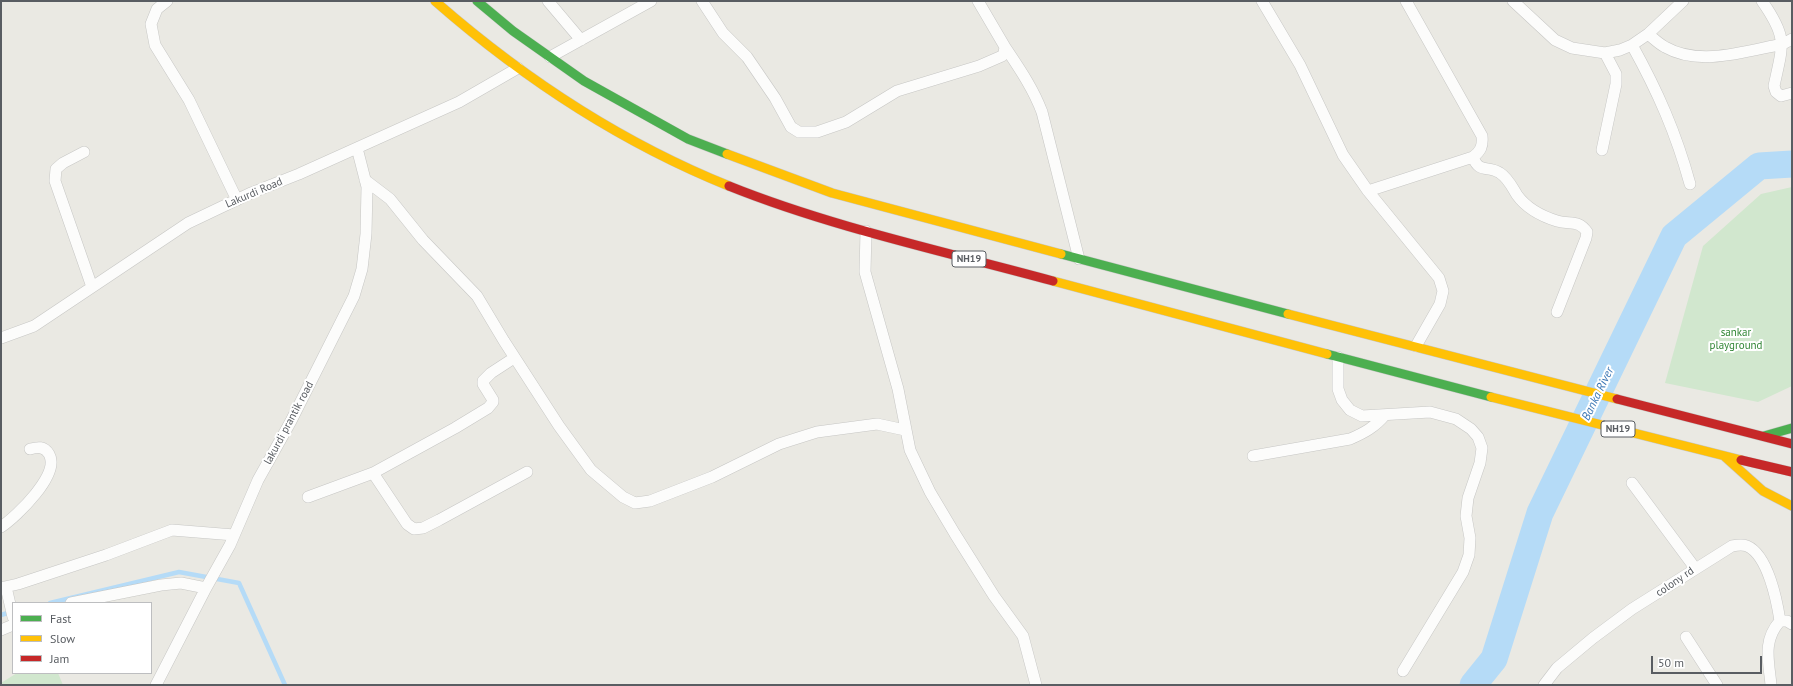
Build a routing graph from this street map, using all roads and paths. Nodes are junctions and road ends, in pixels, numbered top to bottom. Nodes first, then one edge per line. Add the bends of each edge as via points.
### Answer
1 (167, 1) edge
2 (435, 1) edge
3 (477, 1) edge
4 (548, 1) edge
5 (702, 1) edge
6 (978, 1) edge
7 (1262, 1) edge
8 (1406, 1) edge
9 (1513, 1) edge
10 (1683, 1) edge
11 (1762, 1) edge
12 (645, 3) edge
13 (1648, 34) junction
14 (581, 40) junction
15 (1787, 42) edge
16 (1632, 45) junction
17 (1004, 47) junction
18 (1604, 53) junction
19 (550, 57) junction
20 (518, 68) junction
21 (1792, 93) edge
22 (357, 148) junction
23 (1602, 150) dead end
24 (84, 152) dead end
25 (1473, 157) junction
26 (365, 180) junction
27 (1690, 184) dead end
28 (1368, 191) junction
29 (237, 200) junction
30 (866, 231) junction
31 (1080, 259) junction
32 (92, 287) junction
33 (1557, 312) dead end
34 (1, 338) edge
35 (1416, 346) junction
36 (1338, 357) junction
37 (514, 358) junction
38 (1385, 415) junction
39 (1792, 428) edge
40 (905, 430) junction
41 (1764, 436) junction
42 (1792, 444) edge
43 (30, 449) dead end
44 (1253, 456) dead end
45 (1724, 456) junction
46 (527, 472) dead end
47 (1792, 472) edge
48 (372, 473) junction
49 (1632, 483) dead end
50 (308, 497) dead end
51 (1792, 506) edge
52 (1, 527) edge
53 (234, 535) junction
54 (1695, 568) junction
55 (207, 585) junction
56 (3, 587) edge
57 (76, 602) edge
58 (12, 614) edge
59 (12, 620) edge
60 (1780, 621) junction
61 (1792, 624) edge
62 (1, 630) edge
63 (1686, 637) dead end
64 (1403, 671) dead end
65 (156, 685) edge
66 (1036, 685) edge
67 (1544, 685) edge
68 (1717, 685) edge
69 (1771, 685) edge

1 - 29 street via 153,14 151,24 155,45 189,100
2 - 20 main road, NH19
3 - 19 main road, NH19
4 - 14 street
5 - 17 street via 723,33 747,57 791,126 799,132 817,132 846,122 897,91 979,66 1002,56
6 - 17 street
7 - 28 street via 1300,65 1343,155
8 - 25 street via 1482,136 1483,143
9 - 18 street via 1555,40 1572,48
10 - 13 street
11 - 15 street
12 - 14 street
13 - 15 street via 1664,47 1683,55 1702,57
13 - 16 street
14 - 19 street
15 - 21 street via 1774,86 1781,96
16 - 18 street
16 - 27 street via 1668,116
17 - 31 street via 1037,97
18 - 23 street via 1616,74 1616,84
19 - 31 main road, NH19 via 584,81 688,139 832,193
20 - 22 street, Lakurdi Road via 459,102
20 - 30 main road, NH19 via 569,103 682,166 749,193
22 - 26 street, lakurdi prantik road
22 - 29 street, Lakurdi Road
24 - 32 street via 56,169 55,182
25 - 28 street
25 - 33 street via 1480,168 1500,173 1527,207 1542,216 1582,226 1587,232
26 - 37 street via 390,198 423,240 477,296
26 - 53 street, lakurdi prantik road via 366,234 362,269 354,296 258,480
28 - 35 street via 1438,278 1443,290 1440,304
29 - 32 street, Lakurdi Road via 188,223
30 - 36 main road, NH19
30 - 40 street via 864,272 898,389
31 - 35 main road, NH19
32 - 34 street, Lakurdi Road via 34,326
35 - 41 main road, NH19
36 - 38 street via 1338,389 1350,410 1362,416
36 - 45 main road, NH19
37 - 40 street via 592,470 623,497 635,503 657,499 712,477 779,444 817,432 877,424
37 - 48 street via 483,381 493,400 488,408
38 - 44 street via 1376,425 1350,439
38 - 64 street via 1430,412 1456,419 1471,429 1478,437 1482,448 1480,463 1468,498 1466,516 1470,538 1469,555 1463,572
39 - 41 main road
40 - 66 street via 910,450 930,492 994,596 1023,636
41 - 42 main road, NH19
43 - 52 street via 40,447 45,450 52,462 49,474 31,500 13,519
45 - 47 main road, NH19
45 - 51 main road via 1755,486
46 - 48 street via 439,520 423,528 414,529 407,524
48 - 50 street
49 - 54 street
53 - 55 street, lakurdi prantik road
53 - 56 street via 172,530 106,555
54 - 60 street, colony rd via 1732,546 1748,547 1771,579
54 - 67 street, colony rd via 1593,638 1557,668
55 - 57 street via 162,585
55 - 65 street, lakurdi prantik road
56 - 58 street
59 - 62 street
60 - 61 street
60 - 69 street via 1775,627 1768,647 1767,662
63 - 68 street

